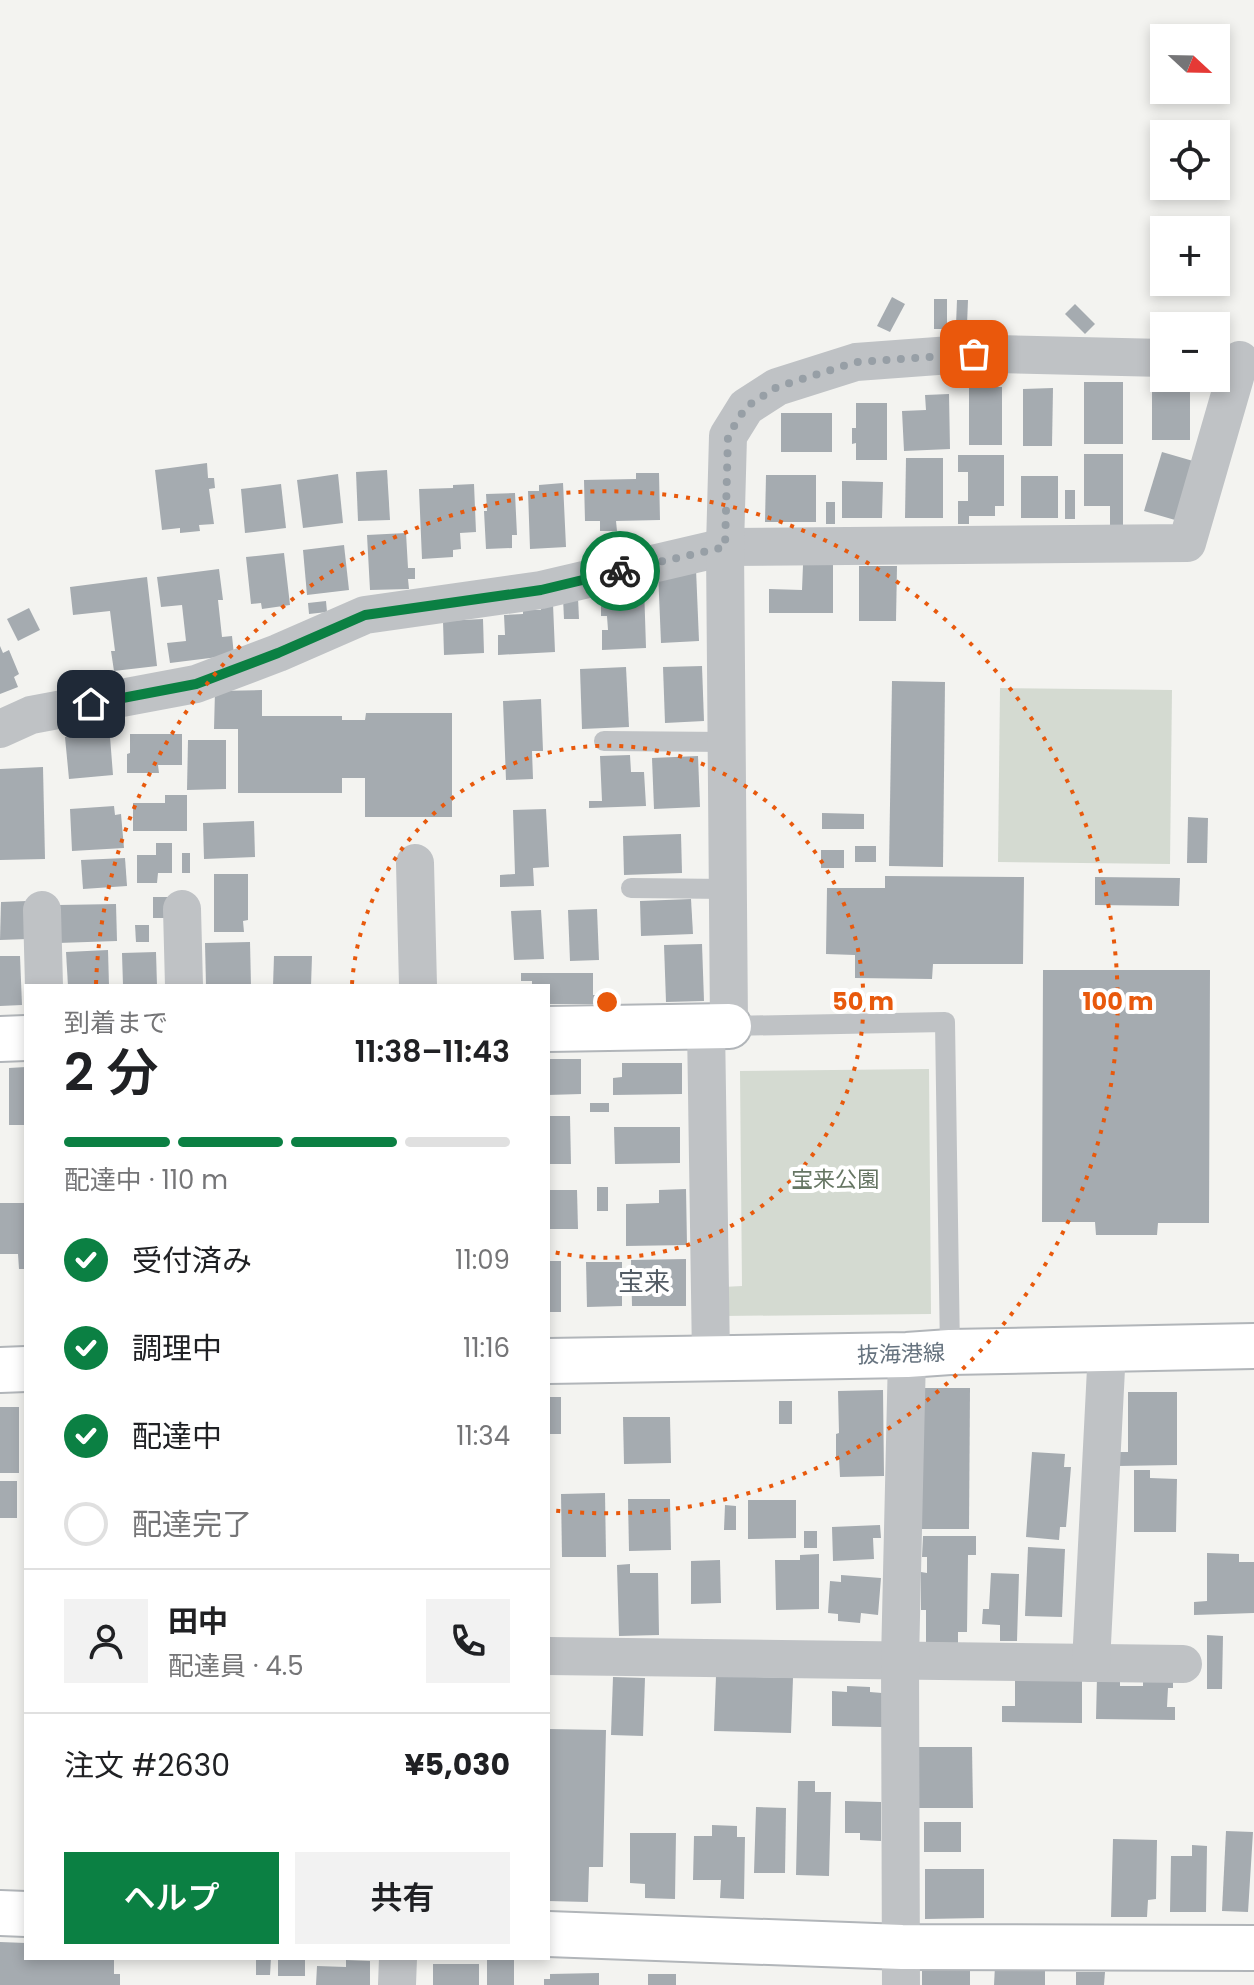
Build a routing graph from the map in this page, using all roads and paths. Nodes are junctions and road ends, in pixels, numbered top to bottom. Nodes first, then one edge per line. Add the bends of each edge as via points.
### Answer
1 (1150, 358) edge
2 (1237, 360) edge
3 (725, 547) junction
4 (0, 729) edge
5 (604, 741) dead end
6 (727, 742) junction
7 (415, 863) dead end
8 (631, 888) dead end
9 (728, 889) junction
10 (182, 909) dead end
11 (42, 910) dead end
12 (44, 984) edge
13 (184, 984) edge
14 (418, 984) edge
15 (718, 1026) junction
16 (550, 1029) edge
17 (24, 1038) edge
18 (0, 1039) edge
19 (1254, 1346) edge
20 (1107, 1349) junction
21 (950, 1352) junction
22 (907, 1355) junction
23 (711, 1358) junction
24 (550, 1361) edge
25 (24, 1369) edge
26 (0, 1370) edge
27 (550, 1656) edge
28 (900, 1661) junction
29 (1091, 1663) junction
30 (1183, 1664) dead end
31 (0, 1913) edge
32 (24, 1914) edge
33 (550, 1934) edge
34 (1254, 1948) edge
35 (398, 1960) edge
36 (902, 1966) edge
37 (397, 1985) edge

1 - 3 street via 902,358 856,362 777,387 746,407 728,436
2 - 3 street via 1187,543
3 - 4 street via 541,590 365,615 196,684 31,715
3 - 6 street
5 - 6 lane
6 - 9 street
7 - 14 street
8 - 9 lane
9 - 15 street
10 - 13 street
11 - 12 street
15 - 16 street
15 - 21 lane via 945,1022
15 - 23 street
17 - 18 street
19 - 20 street, 抜海港線
20 - 21 street, 抜海港線
20 - 29 street
21 - 22 street, 抜海港線
22 - 23 street, 抜海港線
22 - 28 street
23 - 24 street, 抜海港線
25 - 26 street
27 - 28 street
28 - 29 street
28 - 36 street
29 - 30 street
31 - 32 street
33 - 36 street
34 - 36 street
35 - 37 street

